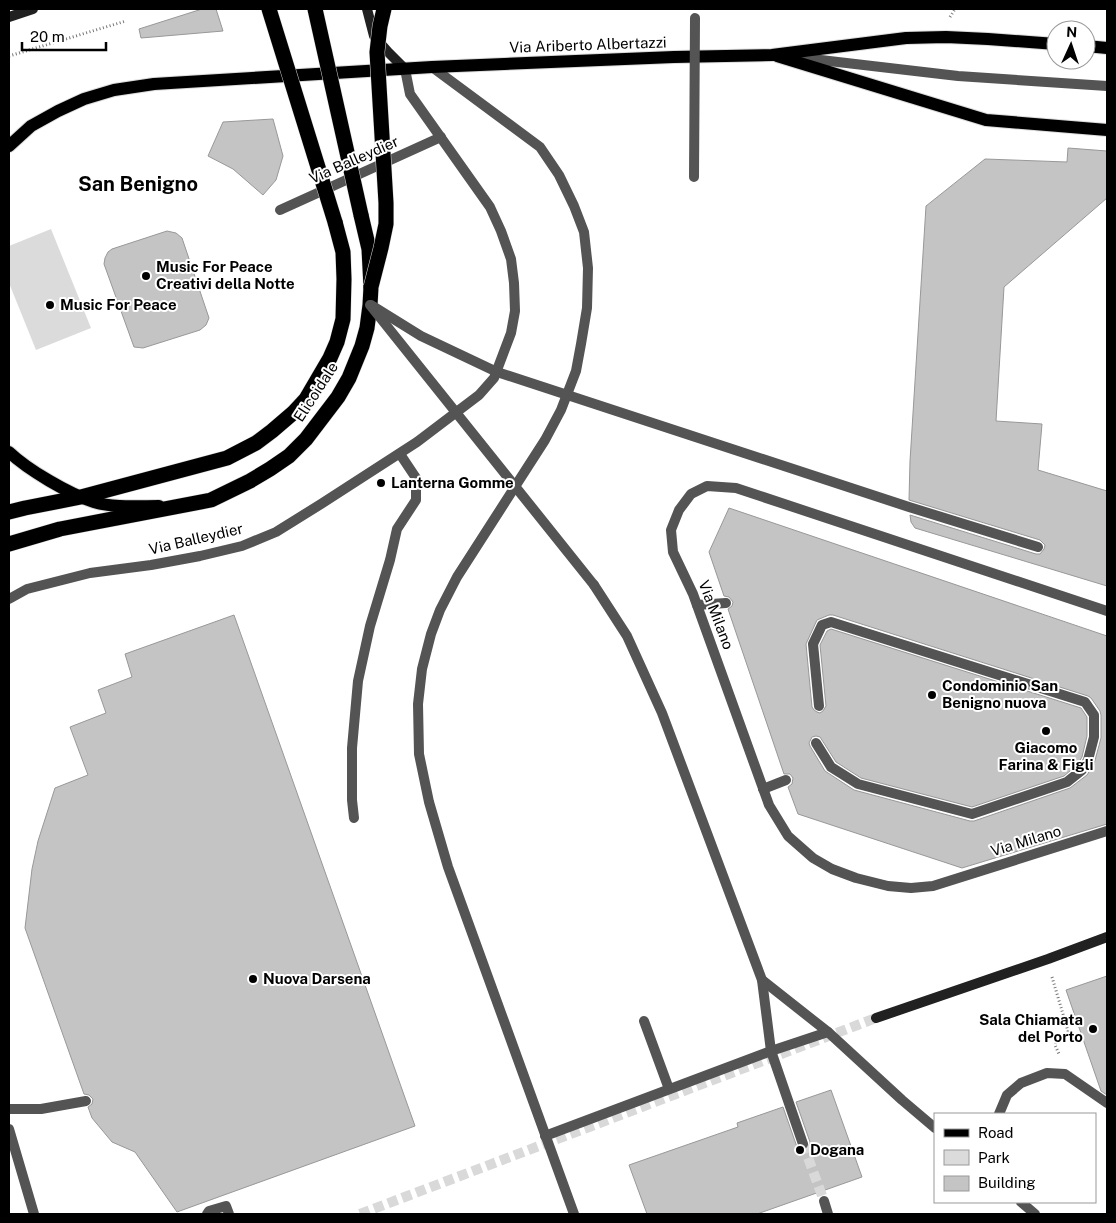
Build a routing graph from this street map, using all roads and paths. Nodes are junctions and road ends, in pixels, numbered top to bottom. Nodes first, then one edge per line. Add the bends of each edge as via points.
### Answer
1 (33, 9) edge
2 (269, 9) edge
3 (315, 9) edge
4 (367, 9) edge
5 (384, 9) edge
6 (9, 17) edge
7 (695, 18) dead end
8 (126, 21) dead end
9 (1046, 43) edge
10 (772, 55) junction
11 (9, 56) edge
12 (432, 67) junction
13 (405, 68) junction
14 (1107, 86) edge
15 (1107, 130) edge
16 (441, 137) junction
17 (9, 146) edge
18 (694, 177) dead end
19 (280, 210) dead end
20 (371, 287) junction
21 (370, 305) junction
22 (9, 452) edge
23 (400, 454) junction
24 (81, 496) junction
25 (178, 506) junction
26 (9, 512) edge
27 (9, 544) edge
28 (1038, 547) dead end
29 (9, 599) edge
30 (726, 603) dead end
31 (697, 605) junction
32 (1107, 611) edge
33 (819, 706) dead end
34 (816, 743) dead end
35 (786, 780) dead end
36 (763, 789) junction
37 (354, 818) dead end
38 (1107, 832) edge
39 (1107, 937) edge
40 (762, 980) junction
41 (1056, 988) dead end
42 (876, 1018) tunnel mouth
43 (644, 1021) dead end
44 (828, 1032) junction
45 (771, 1051) junction
46 (1059, 1055) dead end
47 (669, 1089) junction
48 (86, 1102) dead end
49 (1107, 1103) edge
50 (9, 1109) edge
51 (999, 1113) edge
52 (934, 1127) edge
53 (9, 1129) edge
54 (545, 1136) junction
55 (803, 1144) tunnel mouth
56 (824, 1200) tunnel mouth
57 (1021, 1203) edge
58 (34, 1214) edge
59 (207, 1214) edge
60 (229, 1214) edge
61 (574, 1214) edge
62 (828, 1214) edge
63 (1035, 1214) edge

1 - 6 main road
2 - 24 highway, bridge via 343,252 343,319 337,342 306,399 293,414 256,443 227,458
3 - 20 highway, Elicoidale, bridge via 369,249
4 - 13 main road via 374,36
5 - 20 highway, bridge via 377,52 386,224
7 - 18 street, bridge
8 - 11 path
9 - 10 main road via 906,38
10 - 12 main road, Via Ariberto Albertazzi
10 - 14 street via 958,76
10 - 15 main road via 986,120
12 - 13 main road, Via Ariberto Albertazzi
12 - 54 street via 540,147 559,174 574,206 584,232 588,268 587,308 576,371 561,410 457,577 440,610 422,669 418,704 419,754 448,868
13 - 16 street, Via Balleydier via 410,94
13 - 17 main road via 154,84 114,90 84,98 58,111 31,126
16 - 19 street, Via Balleydier
16 - 23 street, Via Balleydier via 490,207 501,231 511,259 515,311 511,333 494,378 479,395
20 - 21 highway, Elicoidale
21 - 25 highway, Elicoidale via 367,328 349,378 306,440 289,456 250,481 211,500
21 - 28 street, bridge via 421,336 497,372
21 - 40 street, bridge via 594,585 626,636 662,713
22 - 24 main road, Elicoidale via 55,484
23 - 29 street, Via Balleydier via 276,532 242,546 161,564 90,573 27,589
23 - 37 street via 416,478 416,500 397,529 358,681 352,748
24 - 25 main road, Elicoidale via 110,505
24 - 26 highway
25 - 27 highway, Elicoidale via 60,529
30 - 31 street
31 - 32 street, Via Milano via 673,552 671,530 679,510 691,494 707,486 736,488
31 - 36 street, Via Milano
33 - 34 street via 813,644 822,625 831,622 1085,702 1094,715 1094,737 1082,770 1067,782 972,814 858,784 831,767
35 - 36 street
36 - 38 street, Via Milano via 788,836 813,858 856,878 888,886 933,886
39 - 42 main road
40 - 44 street
40 - 45 street
41 - 46 path via 1068,1031 1056,1040
43 - 47 street
44 - 45 street
44 - 52 street
45 - 47 street
45 - 55 street
47 - 54 street
48 - 50 street via 41,1109
49 - 51 street via 1065,1074 1047,1073 1021,1082 1007,1095
53 - 58 street
54 - 61 street
56 - 62 street
57 - 63 street
59 - 60 street via 226,1206

